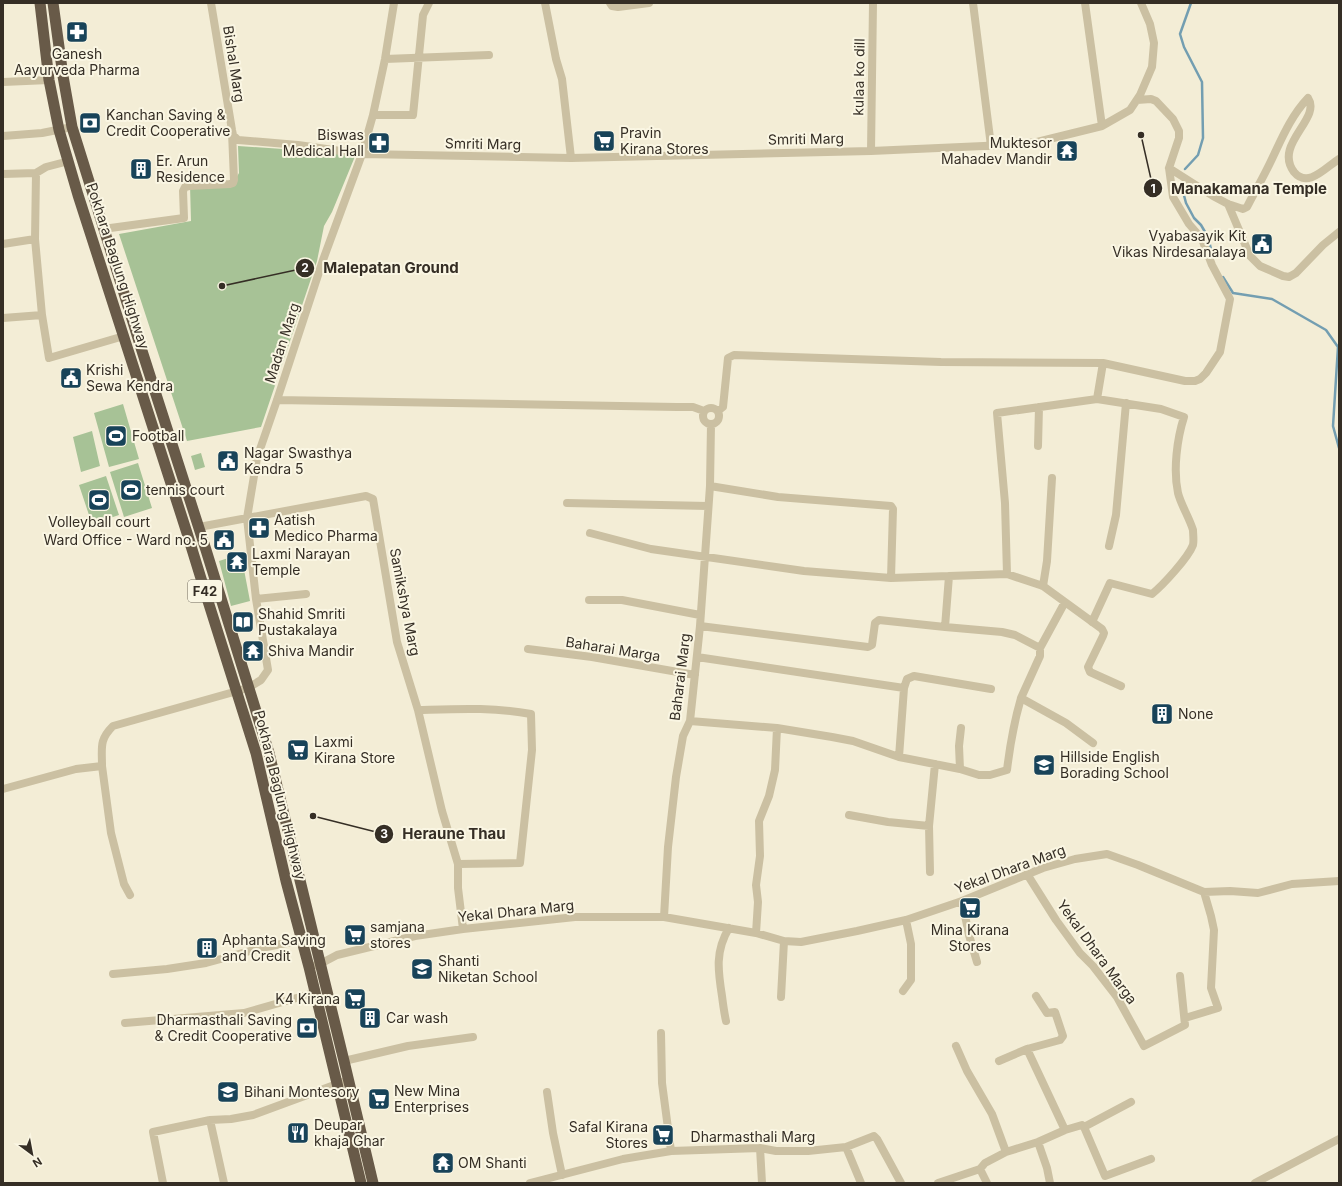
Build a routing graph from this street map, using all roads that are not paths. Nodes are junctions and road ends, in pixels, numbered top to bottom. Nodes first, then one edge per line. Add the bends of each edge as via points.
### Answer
1 (40, 3) edge
2 (53, 3) edge
3 (211, 3) edge
4 (394, 3) edge
5 (429, 3) edge
6 (545, 3) edge
7 (610, 3) edge
8 (649, 3) edge
9 (873, 3) edge
10 (973, 3) edge
11 (1085, 3) edge
12 (1141, 3) edge
13 (489, 54) dead end
14 (420, 57) junction
15 (385, 59) junction
16 (49, 80) junction
17 (3, 82) edge
18 (1137, 100) junction
19 (373, 115) junction
20 (1102, 126) junction
21 (72, 127) junction
22 (59, 130) junction
23 (232, 130) junction
24 (3, 136) edge
25 (991, 146) junction
26 (871, 151) junction
27 (362, 154) junction
28 (571, 158) junction
29 (1339, 159) edge
30 (68, 161) junction
31 (1169, 168) junction
32 (36, 173) junction
33 (3, 174) edge
34 (1228, 204) junction
35 (103, 229) junction
36 (1339, 232) edge
37 (35, 239) junction
38 (3, 244) edge
39 (42, 315) junction
40 (3, 318) edge
41 (124, 336) junction
42 (1103, 363) junction
43 (1097, 399) junction
44 (277, 400) junction
45 (1126, 403) junction
46 (1039, 406) junction
47 (704, 411) junction
48 (718, 411) junction
49 (711, 424) junction
50 (1038, 446) dead end
51 (1052, 478) dead end
52 (710, 486) junction
53 (567, 503) dead end
54 (708, 506) junction
55 (247, 518) junction
56 (199, 527) junction
57 (590, 533) dead end
58 (1109, 546) dead end
59 (704, 556) junction
60 (1007, 574) junction
61 (949, 576) junction
62 (891, 578) junction
63 (1043, 586) junction
64 (306, 594) dead end
65 (256, 599) junction
66 (589, 600) dead end
67 (1065, 602) junction
68 (700, 615) junction
69 (1092, 622) junction
70 (700, 626) junction
71 (945, 628) junction
72 (1040, 648) junction
73 (528, 649) dead end
74 (697, 657) junction
75 (695, 675) junction
76 (1121, 686) dead end
77 (248, 688) junction
78 (904, 688) junction
79 (991, 689) dead end
80 (236, 692) junction
81 (1021, 698) junction
82 (418, 710) junction
83 (690, 721) junction
84 (777, 728) junction
85 (961, 728) dead end
86 (1093, 743) dead end
87 (899, 757) junction
88 (935, 764) junction
89 (102, 766) junction
90 (960, 769) junction
91 (3, 789) edge
92 (849, 815) dead end
93 (929, 826) junction
94 (458, 864) junction
95 (930, 872) dead end
96 (1027, 874) junction
97 (1339, 881) edge
98 (1204, 892) junction
99 (130, 895) dead end
100 (962, 901) junction
101 (664, 917) junction
102 (906, 920) junction
103 (729, 928) junction
104 (463, 929) junction
105 (756, 933) junction
106 (302, 940) junction
107 (784, 941) junction
108 (977, 962) dead end
109 (320, 964) junction
110 (309, 967) junction
111 (113, 974) dead end
112 (1180, 976) dead end
113 (903, 991) dead end
114 (314, 993) junction
115 (1036, 996) dead end
116 (781, 997) dead end
117 (1185, 1018) junction
118 (726, 1020) dead end
119 (125, 1023) dead end
120 (661, 1033) dead end
121 (473, 1037) dead end
122 (956, 1046) dead end
123 (1027, 1049) junction
124 (344, 1061) junction
125 (998, 1061) dead end
126 (348, 1080) junction
127 (336, 1083) junction
128 (547, 1092) dead end
129 (1131, 1102) dead end
130 (210, 1120) junction
131 (1084, 1127) junction
132 (1065, 1130) junction
133 (1339, 1138) edge
134 (1038, 1142) junction
135 (846, 1147) junction
136 (760, 1148) junction
137 (671, 1151) junction
138 (1006, 1152) junction
139 (1151, 1159) dead end
140 (980, 1169) junction
141 (562, 1175) junction
142 (163, 1183) edge
143 (224, 1183) edge
144 (361, 1183) edge
145 (373, 1183) edge
146 (530, 1183) edge
147 (762, 1183) edge
148 (861, 1183) edge
149 (901, 1183) edge
150 (938, 1183) edge
151 (987, 1183) edge
152 (1050, 1183) edge
153 (1255, 1183) edge

1 - 16 highway, Pokhara Baglung Highway / F42
2 - 21 highway, Pokhara Baglung Highway / F42
3 - 23 street, Bishal Marg
4 - 15 street, Madan Marg
5 - 14 street via 423,16
6 - 28 street via 562,78
7 - 8 street via 618,7
9 - 26 street, kulaa ko dill
10 - 25 street
11 - 20 street
12 - 18 street, Smriti Marg via 1150,24 1154,43 1152,67
13 - 14 street
14 - 15 street
14 - 19 street via 413,115
15 - 19 street, Madan Marg
16 - 17 street
16 - 22 highway, Pokhara Baglung Highway / F42
18 - 20 street, Smriti Marg via 1130,110
18 - 31 street via 1156,100 1173,119 1179,138
19 - 27 street, Madan Marg
20 - 25 street, Smriti Marg via 1038,142
21 - 22 street
21 - 35 highway, Pokhara Baglung Highway / F42
22 - 24 street
22 - 30 highway, Pokhara Baglung Highway / F42
23 - 27 street, Smriti Marg via 238,140
23 - 35 street, Bishal Marg via 233,183 185,187 184,218
25 - 26 street, Smriti Marg
26 - 28 street, Smriti Marg
27 - 28 street, Smriti Marg
27 - 44 street, Madan Marg via 323,260
29 - 34 street via 1308,179 1296,174 1290,164 1289,155 1294,138 1311,108 1308,98 1289,124 1247,207 1243,209
30 - 32 street via 46,167
30 - 41 highway, Pokhara Baglung Highway / F42
31 - 34 street via 1194,186
31 - 42 street via 1174,197 1189,224 1202,239 1230,299 1220,352 1206,373 1200,379 1190,382
32 - 33 street
32 - 37 street
34 - 36 street via 1250,256 1260,266 1283,276 1289,277 1296,273
35 - 56 highway, Pokhara Baglung Highway / F42
37 - 38 street
37 - 39 street
39 - 40 street
39 - 41 street via 49,358
41 - 80 highway, Pokhara Baglung Highway / F42
42 - 43 street
42 - 48 street via 941,362 734,355 728,358 723,407
43 - 45 street
43 - 46 street
44 - 47 street via 677,407
44 - 55 street, Madan Marg via 257,458
45 - 58 street via 1116,515
45 - 69 street via 1161,409 1184,417 1176,474 1178,494 1193,530 1193,544 1161,587 1152,594 1110,583
46 - 50 street
46 - 60 street via 997,413 1005,503
47 - 48 street via 711,407
47 - 49 street via 704,421
48 - 49 street via 719,418
49 - 52 street, Baharai Marg
51 - 63 street
52 - 54 street, Baharai Marg
52 - 62 street via 778,497 891,506
53 - 54 street
54 - 59 street, Baharai Marg
55 - 56 street, Samikshya Marg
55 - 65 street, Madan Marg
55 - 82 street, Samikshya Marg via 366,496 373,499 397,642
56 - 77 highway, Pokhara Baglung Highway / F42
57 - 59 street via 651,549
59 - 62 street via 804,571
59 - 68 street, Baharai Marg
60 - 61 street
60 - 63 street
61 - 62 street
61 - 71 street
63 - 67 street
64 - 65 street
65 - 77 street, Madan Marg via 268,670 261,680
66 - 68 street via 622,600
67 - 69 street
67 - 72 street
68 - 70 street, Baharai Marg
69 - 76 street via 1104,633 1088,667 1090,672
70 - 71 street via 868,647 872,645 875,623 879,620
70 - 74 street, Baharai Marg
71 - 72 street via 1002,632 1015,635
72 - 81 street via 1040,656
73 - 75 street, Baharai Marga
74 - 75 street, Baharai Marg
74 - 78 street
75 - 83 street, Baharai Marg
77 - 80 street
77 - 109 highway, Pokhara Baglung Highway / F42 via 270,760
78 - 79 street via 907,679 914,676
78 - 87 street
80 - 89 street via 113,726 102,741
80 - 106 highway, Pokhara Baglung Highway / F42 via 256,753
81 - 86 street via 1066,723
81 - 90 street via 1009,749 1007,770 979,775
82 - 94 street, Samikshya Marg via 442,811
82 - 94 street via 489,709 531,714 532,750 520,863
83 - 84 street
83 - 101 street, Baharai Marg via 683,736 676,776
84 - 87 street via 853,741
84 - 105 street via 774,774 759,821
85 - 90 street
87 - 88 street
88 - 90 street
88 - 93 street
89 - 91 street via 76,769
89 - 99 street via 111,834 124,884
92 - 93 street
93 - 95 street
94 - 104 street, Samikshya Marg
96 - 98 street, Yekal Dhara Marg via 1074,859 1107,854
96 - 100 street, Yekal Dhara Marg
96 - 117 street, Yekal Dhara Marga via 1056,920 1117,998 1144,1046 1185,1025
97 - 98 street via 1292,884 1258,893
98 - 117 street via 1214,930 1211,988 1218,1008
100 - 102 street, Yekal Dhara Marg
100 - 108 street
101 - 103 street, Yekal Dhara Marg
101 - 104 street, Yekal Dhara Marg via 576,917
102 - 107 street, Yekal Dhara Marg via 801,942
102 - 113 street via 911,944 911,980
103 - 105 street, Yekal Dhara Marg
103 - 118 street via 719,957 719,980
104 - 109 street, Yekal Dhara Marg via 415,936 337,955
105 - 107 street, Yekal Dhara Marg
106 - 110 highway, Pokhara Baglung Highway / F42
106 - 111 street via 206,963
107 - 116 street
109 - 110 street, Yekal Dhara Marg
109 - 124 highway, Pokhara Baglung Highway / F42
110 - 114 highway, Pokhara Baglung Highway / F42
112 - 117 street
114 - 119 street via 244,1013
114 - 127 highway, Pokhara Baglung Highway / F42
115 - 123 street via 1047,1013 1054,1012 1062,1036 1060,1040
120 - 137 street via 662,1083
121 - 124 street via 408,1046
122 - 138 street via 992,1114
123 - 125 street
123 - 132 street
124 - 126 highway, Pokhara Baglung Highway / F42
126 - 127 street
126 - 145 highway, Pokhara Baglung Highway / F42
127 - 130 street via 253,1115
127 - 144 highway, Pokhara Baglung Highway / F42
128 - 141 street
129 - 131 street
130 - 142 street via 153,1132
130 - 143 street
131 - 132 street
131 - 139 street via 1105,1176
132 - 134 street
133 - 153 street
134 - 138 street
134 - 152 street via 1046,1162
135 - 136 street, Dharmasthali Marg via 792,1152
135 - 148 street
135 - 149 street, Dharmasthali Marg via 874,1136
136 - 137 street, Dharmasthali Marg
136 - 147 street
137 - 141 street, Dharmasthali Marg via 623,1159
138 - 140 street via 985,1163
140 - 150 street
140 - 151 street
141 - 146 street, Dharmasthali Marg

